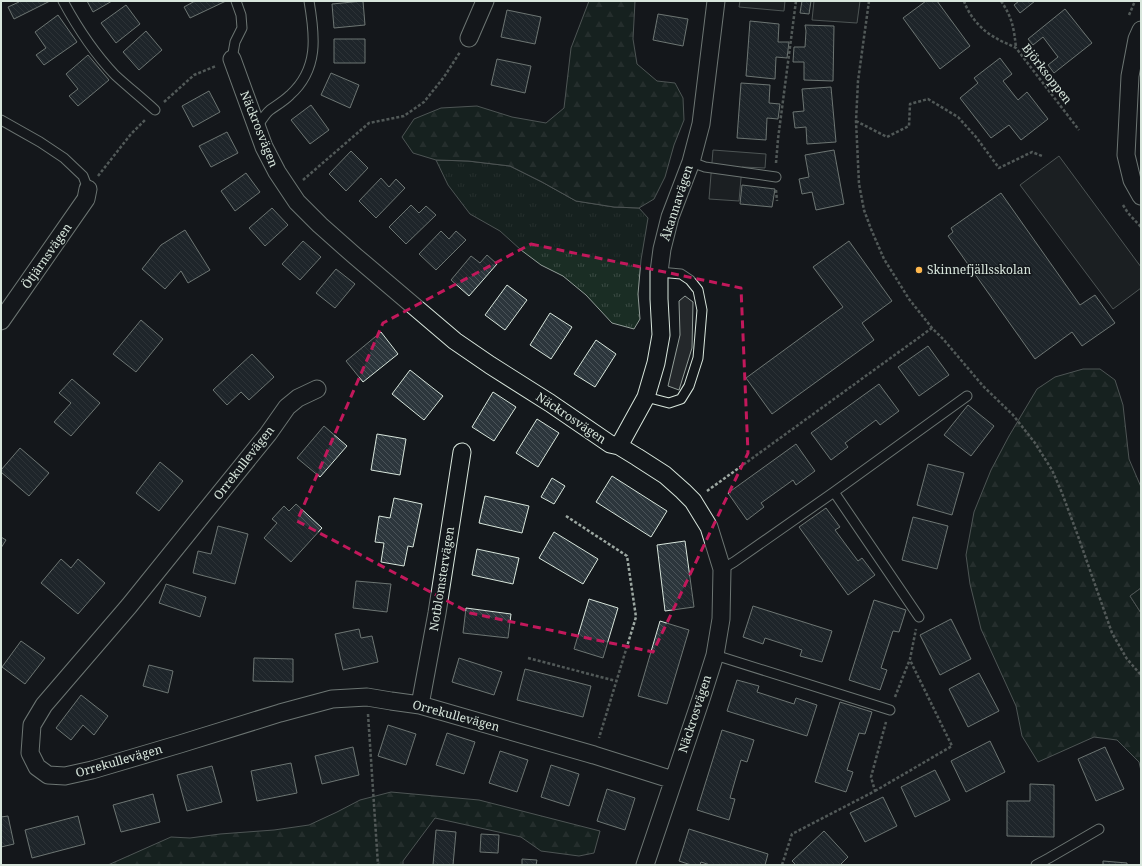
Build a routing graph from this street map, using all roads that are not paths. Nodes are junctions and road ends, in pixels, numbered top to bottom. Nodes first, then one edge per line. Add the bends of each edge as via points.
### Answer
1 (63, 1) edge
2 (236, 1) edge
3 (309, 1) edge
4 (485, 1) edge
5 (716, 1) edge
6 (1141, 30) edge
7 (469, 38) road end
8 (232, 59) joint
9 (155, 110) dead end
10 (1, 120) edge
11 (257, 127) junction
12 (691, 162) junction
13 (776, 176) road end
14 (88, 189) joint
15 (1141, 196) edge
16 (659, 272) junction
17 (1, 321) edge
18 (317, 389) dead end
19 (967, 396) dead end
20 (646, 397) junction
21 (619, 446) junction
22 (462, 452) dead end
23 (834, 492) junction
24 (722, 569) junction
25 (919, 617) road end
26 (714, 655) junction
27 (420, 705) junction
28 (890, 710) road end
29 (673, 780) junction
30 (1099, 829) dead end
31 (645, 865) edge
32 (1036, 865) edge

1 - 9 lane via 95,51 115,74
2 - 8 lane via 242,28 235,42
3 - 11 lane via 314,48 310,66 303,82 290,96 269,111
4 - 7 street
5 - 12 street, Åkannavägen via 701,124
6 - 15 street via 1130,76 1126,155 1132,180
8 - 11 street, Näckrosvägen
10 - 14 lane via 64,158 82,176
11 - 21 street, Näckrosvägen via 277,172 297,202 355,256 455,341 610,444
12 - 13 lane via 705,167
12 - 16 street, Åkannavägen via 670,217
14 - 17 street, Ötjärnsvägen via 86,199
16 - 20 street, Åkannavägen via 661,336
16 - 20 lane via 681,274 698,290 702,310 698,358 689,386 681,399 669,403
18 - 27 street, Orrekullevägen via 298,398 287,407 129,606 44,705 32,725 30,753 37,767 48,775 65,776 332,699 367,696
19 - 23 lane
20 - 21 street, Åkannavägen
21 - 24 street, Näckrosvägen via 665,476 693,501 709,527
22 - 27 street, Notblomstervägen
23 - 24 lane
23 - 25 lane
24 - 26 street, Näckrosvägen via 721,619
26 - 28 lane
26 - 29 street, Näckrosvägen
27 - 29 street, Orrekullevägen
29 - 31 street, Näckrosvägen
30 - 32 lane

